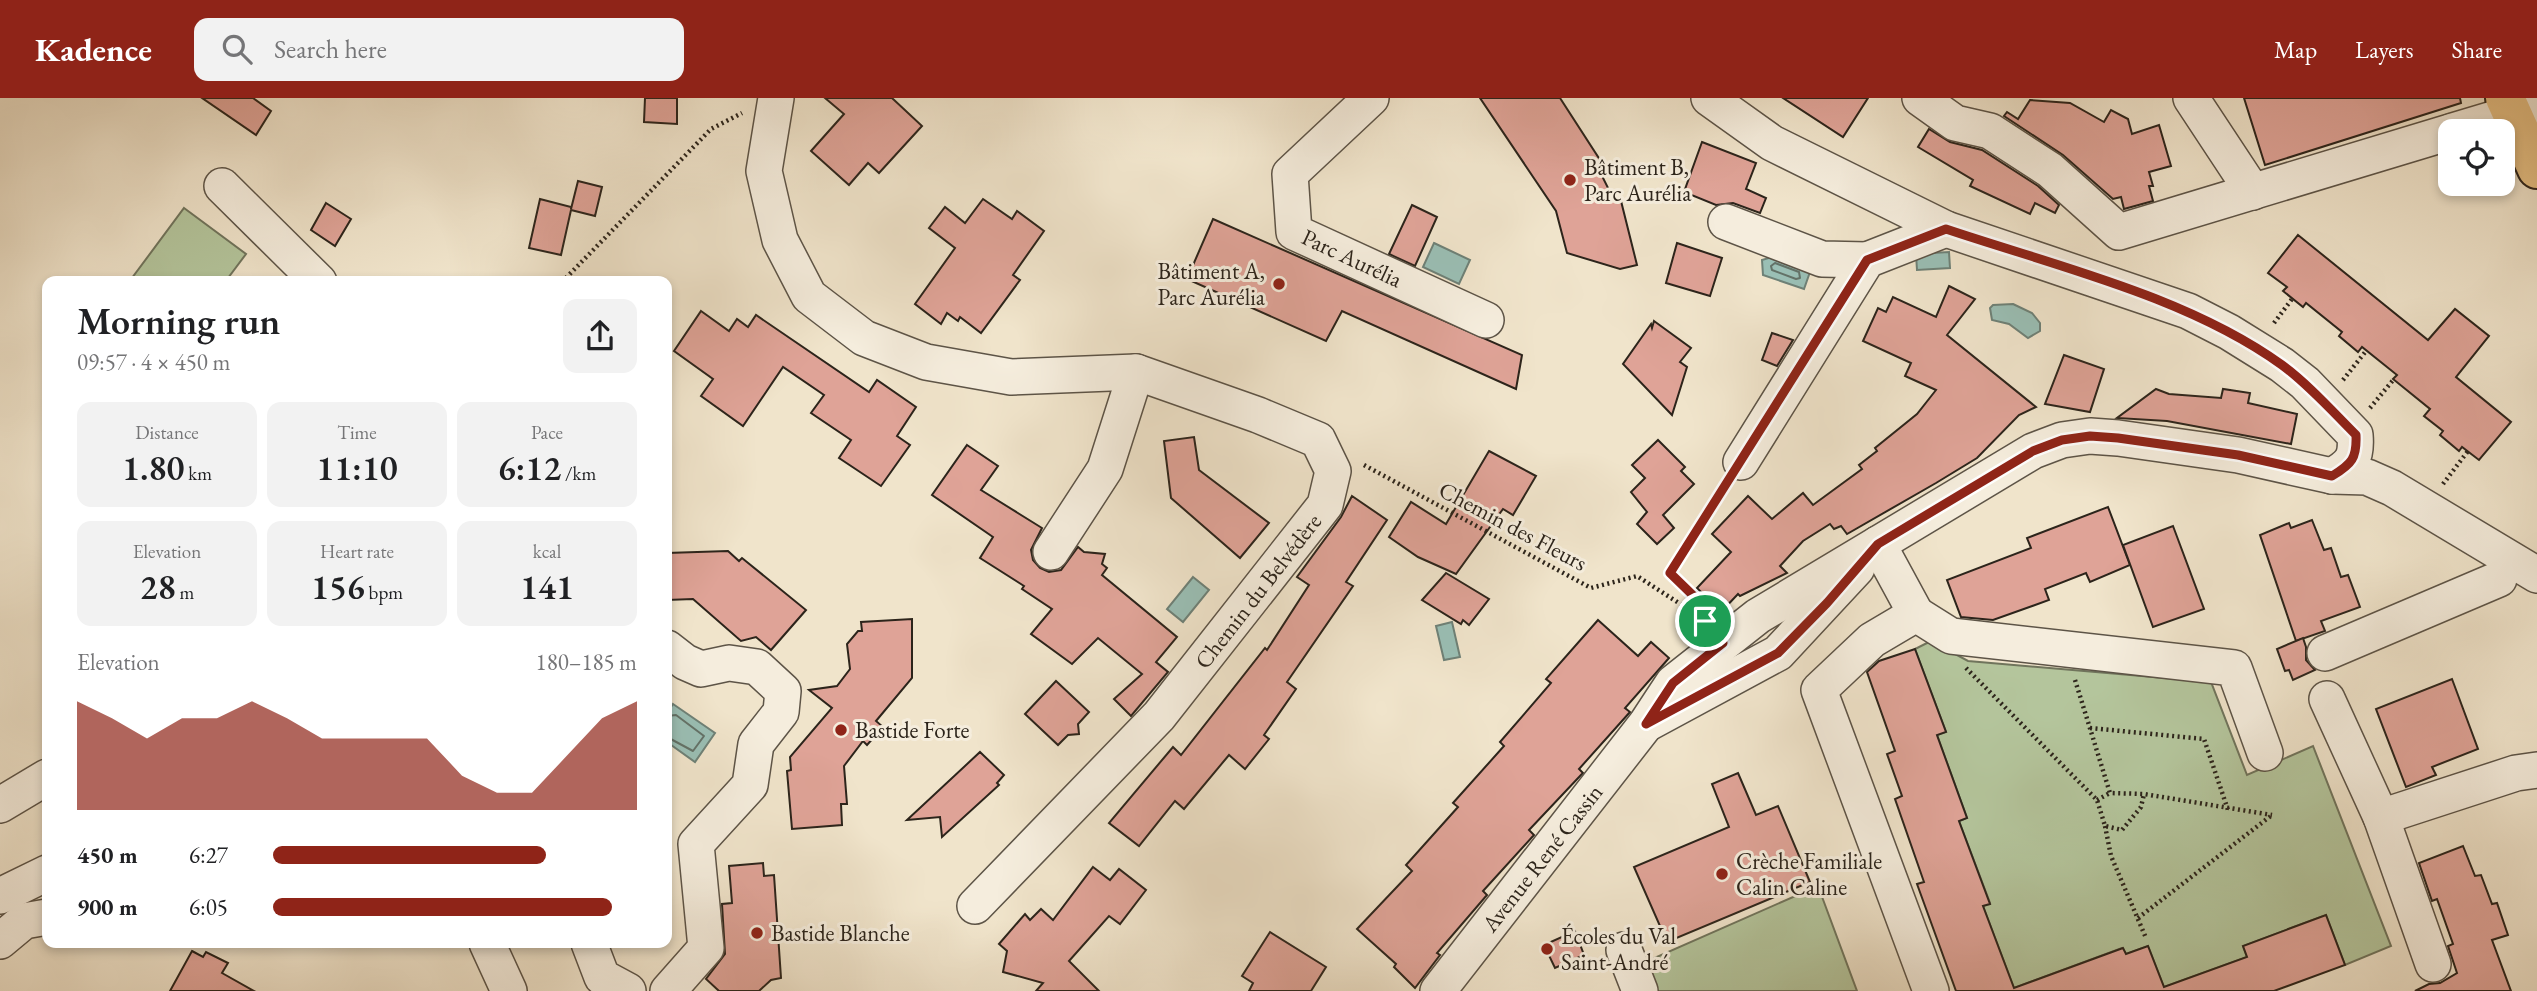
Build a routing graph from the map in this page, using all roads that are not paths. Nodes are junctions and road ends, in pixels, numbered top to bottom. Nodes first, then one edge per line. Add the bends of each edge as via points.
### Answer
1 (1371, 98) edge
2 (1709, 98) edge
3 (1920, 98) edge
4 (2191, 98) edge
5 (761, 104) edge
6 (2523, 107) edge
7 (2488, 119) edge
8 (2438, 136) edge
9 (2537, 169) edge
10 (222, 186) dead end
11 (2253, 192) junction
12 (1726, 222) dead end
13 (1946, 229) junction
14 (1867, 260) junction
15 (313, 276) edge
16 (1486, 320) dead end
17 (1136, 372) junction
18 (2347, 411) junction
19 (1741, 462) road end
20 (2332, 476) junction
21 (2438, 502) junction
22 (1878, 544) junction
23 (1051, 552) dead end
24 (2537, 575) edge
25 (2499, 579) junction
26 (2537, 600) edge
27 (1916, 614) junction
28 (672, 652) edge
29 (2325, 653) dead end
30 (2327, 699) dead end
31 (1646, 724) junction
32 (2265, 753) dead end
33 (2537, 770) edge
34 (42, 780) edge
35 (0, 804) edge
36 (2381, 817) junction
37 (42, 875) edge
38 (0, 896) edge
39 (975, 906) dead end
40 (42, 918) edge
41 (0, 941) edge
42 (489, 948) edge
43 (591, 948) edge
44 (1624, 950) dead end
45 (2433, 964) dead end
46 (509, 991) edge
47 (628, 991) edge
48 (668, 991) edge
49 (1438, 991) edge
50 (1640, 991) edge
51 (1931, 991) edge

1 - 16 street, Parc Aurélia via 1290,174 1293,232
2 - 13 street via 1772,143
3 - 11 street via 1955,123 1990,131 2050,170 2119,232
4 - 11 street
5 - 17 street via 764,171 780,240 809,296 864,338 926,362 1011,377
6 - 7 street
6 - 9 main road
8 - 11 street
10 - 15 street
12 - 14 street via 1822,259
13 - 14 street
13 - 18 street via 2188,312 2282,365
14 - 19 street
17 - 23 street via 1105,469
17 - 39 street, Chemin du Belvédère via 1318,440 1333,471 1325,505 1159,716
18 - 20 street via 2336,427
18 - 21 street
20 - 21 street via 2367,477
20 - 22 street, Avenue René Cassin via 2238,455 2118,438 2062,440 2033,451
20 - 25 street
21 - 24 street
22 - 27 street
22 - 31 street, Avenue René Cassin via 1778,653
22 - 31 street, Avenue René Cassin via 1758,616 1714,632
25 - 26 street
25 - 29 street
27 - 32 street via 1951,636 2234,668
27 - 51 street via 1872,640 1819,690
28 - 48 street via 701,669 729,663 757,667 783,691 781,712 756,744 750,785 696,844 706,948
30 - 36 street
31 - 49 street, Avenue René Cassin
33 - 36 street
34 - 35 street
36 - 45 street
37 - 38 street
40 - 41 street via 24,921
42 - 46 street
43 - 47 street via 602,977
44 - 50 street

